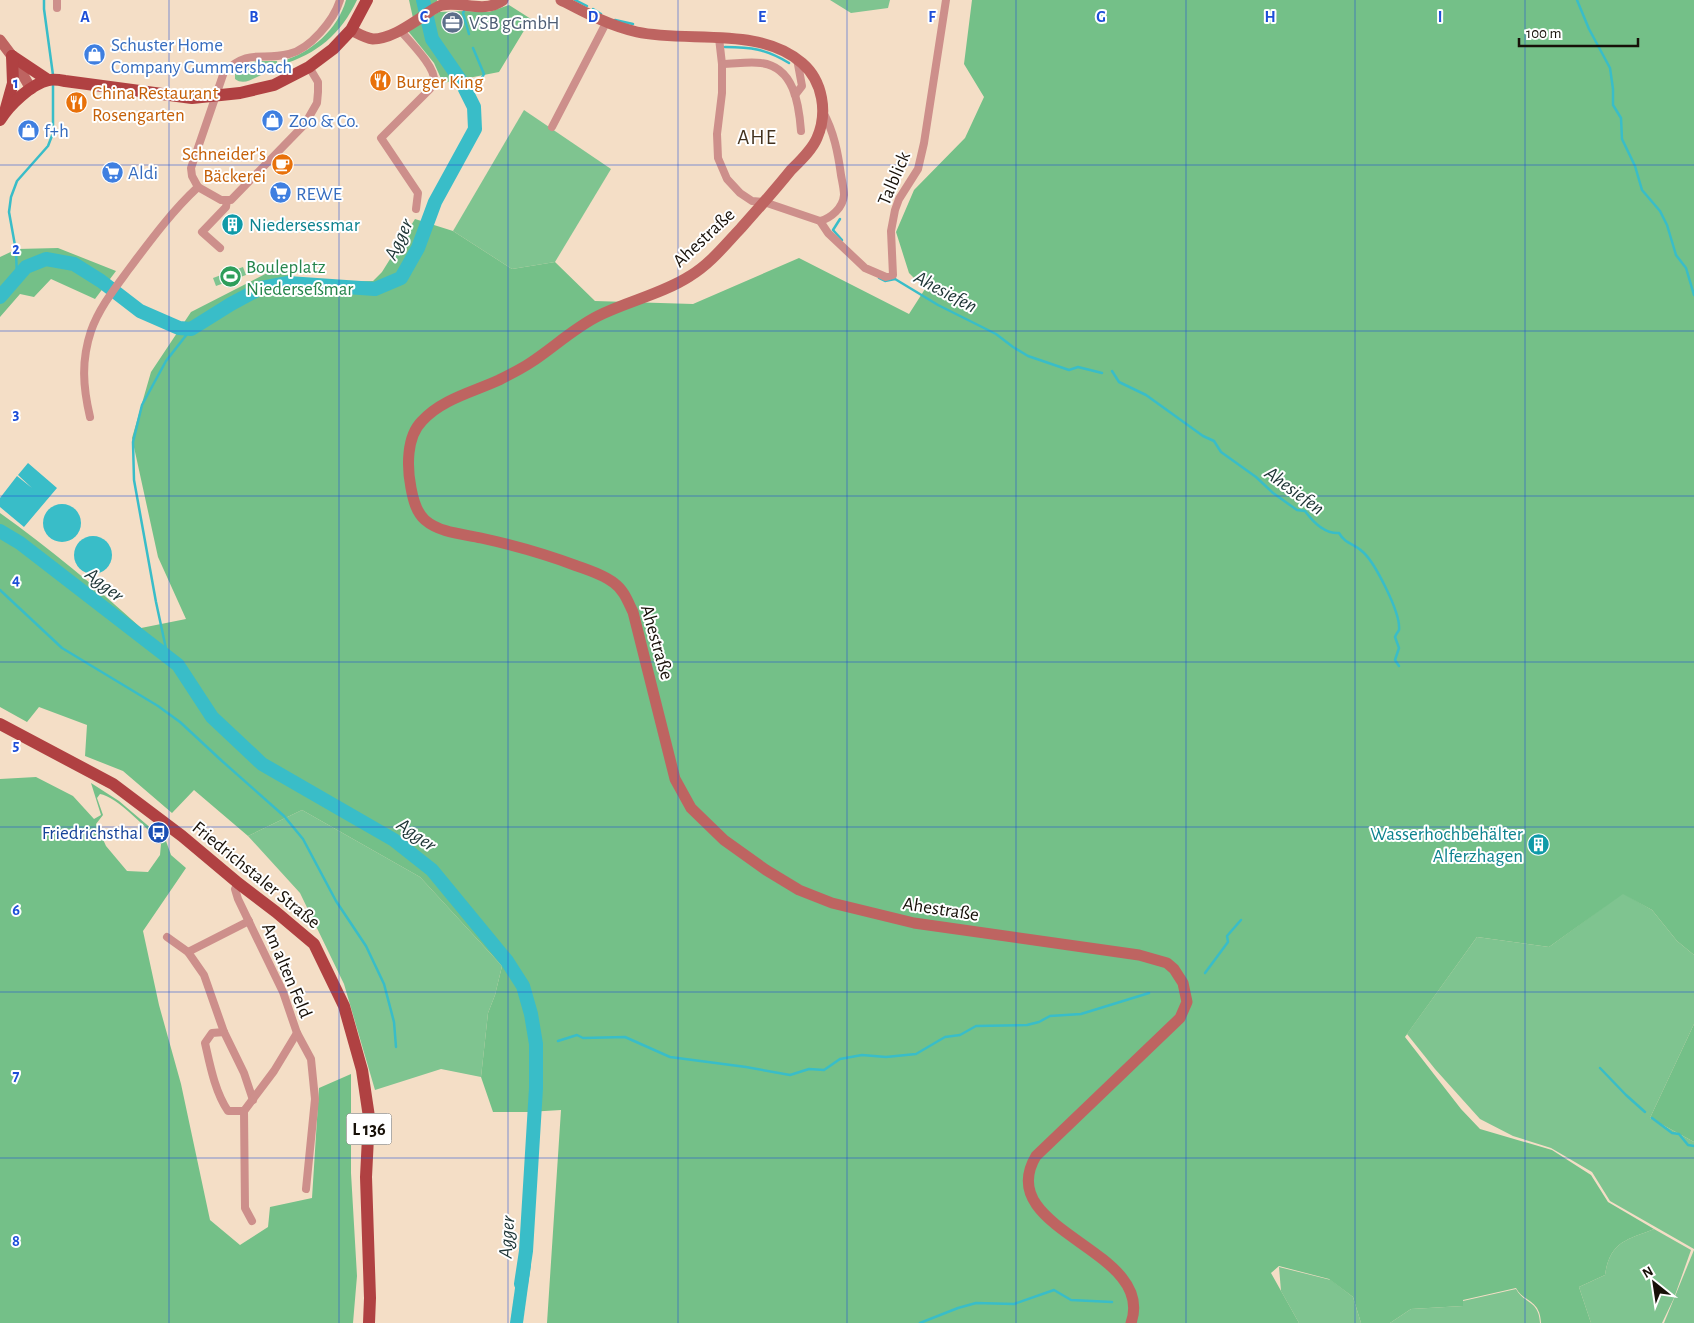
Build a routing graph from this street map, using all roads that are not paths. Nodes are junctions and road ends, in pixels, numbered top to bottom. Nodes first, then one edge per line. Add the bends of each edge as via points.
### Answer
1 (340, 0) edge
2 (367, 0) edge
3 (503, 0) edge
4 (561, 0) edge
5 (946, 0) edge
6 (606, 23) junction
7 (351, 30) junction
8 (400, 30) junction
9 (719, 38) junction
10 (0, 40) edge
11 (12, 56) junction
12 (797, 59) junction
13 (722, 64) junction
14 (309, 68) junction
15 (52, 80) junction
16 (31, 89) junction
17 (795, 95) junction
18 (215, 96) junction
19 (823, 112) junction
20 (2, 116) edge
21 (552, 127) dead end
22 (801, 131) dead end
23 (198, 186) junction
24 (227, 200) junction
25 (764, 202) junction
26 (416, 209) dead end
27 (820, 221) junction
28 (220, 248) dead end
29 (90, 418) dead end
30 (0, 724) edge
31 (238, 883) junction
32 (248, 921) junction
33 (167, 937) dead end
34 (188, 952) junction
35 (224, 1032) junction
36 (297, 1032) junction
37 (252, 1100) junction
38 (244, 1111) junction
39 (306, 1189) dead end
40 (252, 1221) dead end
41 (369, 1323) edge
42 (1131, 1323) edge

1 - 18 street via 324,29 303,47 291,54 235,62 224,72
2 - 7 main road
3 - 8 main road via 486,8 437,7
4 - 6 main road, Ahestraße
5 - 27 street, Talblick via 918,169 900,199 894,217 891,239 893,275 886,277 865,268 828,233
6 - 9 main road, Ahestraße via 670,37
6 - 21 street
7 - 8 main road via 371,39
7 - 14 main road
8 - 26 street via 428,64 434,82 381,138 418,194
9 - 12 main road, Ahestraße via 766,44
9 - 13 street
10 - 11 main road
11 - 15 main road
11 - 16 main road
11 - 20 main road via 13,83
12 - 17 street via 802,86
12 - 19 main road, Ahestraße via 819,85
13 - 17 street via 774,66 789,78
13 - 25 street via 718,158 727,179 740,193 752,201
14 - 18 main road via 274,85
14 - 24 street via 318,82 318,92 317,103 306,124 236,196
15 - 16 main road
15 - 18 main road via 192,98
16 - 20 main road
17 - 22 street
18 - 23 street via 191,168
19 - 25 main road, Ahestraße via 817,140
19 - 27 street, Talblick via 838,150 844,196 830,218
23 - 24 street via 221,200
23 - 29 street via 121,280 90,333 84,370
24 - 28 street via 226,207 202,232
25 - 27 street
25 - 42 main road, Ahestraße via 720,251 680,283 598,316 527,365 429,414 418,424 408,464 415,505 425,520 443,530 517,546 595,573 614,583 625,595 633,612 675,778 691,808 724,840 766,870 799,890 832,903 914,923 1139,955 1167,963 1174,969 1183,983 1187,1002 1180,1018 1036,1156 1028,1180 1038,1208 1099,1255 1130,1290 1134,1305
30 - 31 main road, Friedrichstaler Straße / L 136 via 106,779
31 - 32 street, Am alten Feld via 234,889
31 - 41 main road, Friedrichstaler Straße / L 136 via 314,944 344,1006 362,1070 370,1117 366,1177
32 - 34 street, Am alten Feld
32 - 36 street, Am alten Feld via 283,992
33 - 34 street
34 - 35 street via 204,975
35 - 37 street via 244,1073
35 - 38 street via 212,1033 205,1043 209,1060 222,1103 228,1111
36 - 37 street, Am alten Feld
36 - 39 street, Am alten Feld via 311,1059 315,1099
37 - 38 street, Am alten Feld
38 - 40 street via 244,1208

